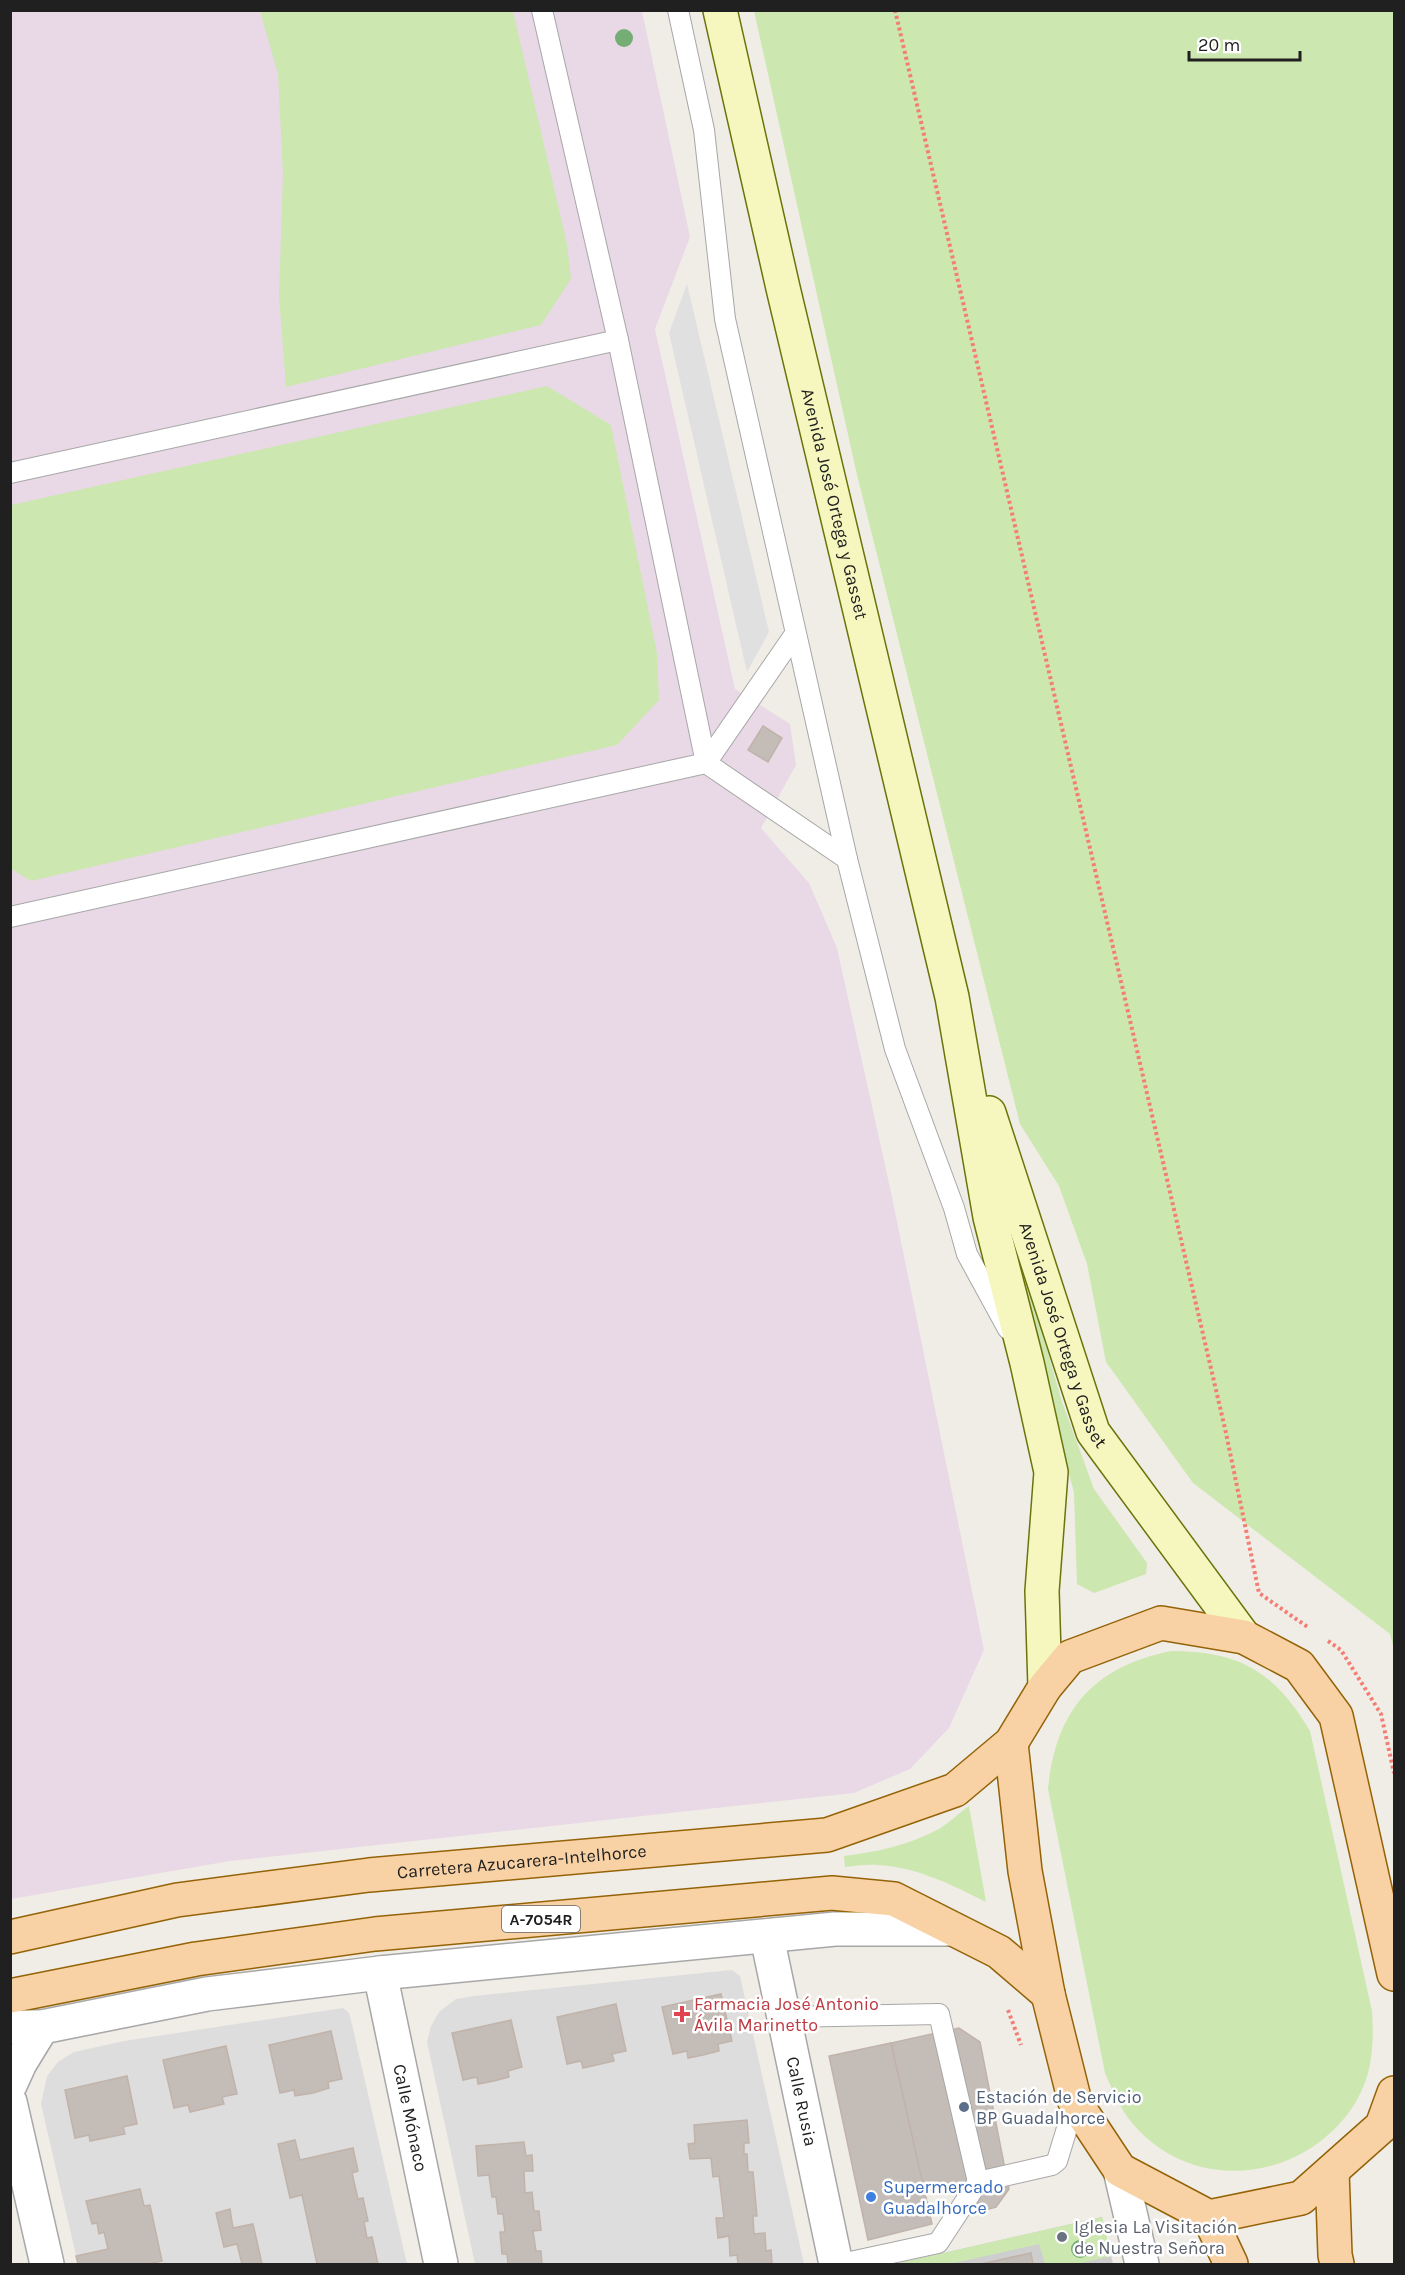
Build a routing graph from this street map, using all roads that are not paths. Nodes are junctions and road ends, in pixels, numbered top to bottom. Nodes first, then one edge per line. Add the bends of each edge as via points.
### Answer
1 (542, 10) edge
2 (678, 10) edge
3 (720, 10) edge
4 (618, 340) junction
5 (10, 473) edge
6 (795, 634) junction
7 (706, 763) junction
8 (847, 860) junction
9 (10, 917) edge
10 (952, 997) junction
11 (1027, 1363) junction
12 (1244, 1637) junction
13 (1045, 1687) junction
14 (1011, 1743) junction
15 (950, 1929) junction
16 (10, 1937) edge
17 (767, 1937) junction
18 (380, 1973) junction
19 (1395, 1974) edge
20 (1048, 1994) junction
21 (10, 1996) edge
22 (784, 2017) junction
23 (26, 2027) edge
24 (10, 2085) edge
25 (1395, 2093) edge
26 (10, 2102) edge
27 (1075, 2103) junction
28 (1120, 2170) junction
29 (1332, 2170) junction
30 (978, 2182) junction
31 (1209, 2217) junction
32 (47, 2265) edge
33 (441, 2265) edge
34 (838, 2265) edge
35 (1142, 2265) edge
36 (1231, 2265) edge
37 (1337, 2265) edge

1 - 4 lane
2 - 6 lane via 704,130 725,319
3 - 10 main road, Avenida José Ortega y Gasset
4 - 5 lane
4 - 7 lane
6 - 7 lane
6 - 8 lane
7 - 8 lane
7 - 9 lane
8 - 11 lane via 896,1049 954,1208 966,1254
10 - 11 main road, Avenida José Ortega y Gasset via 990,1217
10 - 12 main road, Avenida José Ortega y Gasset via 1093,1432
11 - 13 main road, Avenida José Ortega y Gasset via 1051,1472 1042,1591
12 - 13 main road, Carretera Azucarera-Intelhorce via 1161,1623 1070,1657
12 - 19 main road, Carretera Azucarera-Intelhorce via 1299,1666 1336,1716
13 - 14 main road, Carretera Azucarera-Intelhorce
14 - 16 main road, Carretera Azucarera-Intelhorce via 955,1790 827,1834 369,1875 177,1900
14 - 20 main road via 1025,1871
15 - 17 street via 835,1929
15 - 20 main road, A-7054R via 999,1952
15 - 21 main road, A-7054R via 894,1899 832,1893 375,1934 196,1959
17 - 18 street
17 - 22 street, Calle Rusia
18 - 23 street via 207,1994
18 - 33 street, Calle Mónaco
20 - 27 main road
22 - 30 lane via 939,2014
22 - 34 street, Calle Rusia
23 - 24 street via 20,2063
25 - 29 main road via 1382,2127
26 - 32 street
27 - 28 main road
27 - 30 lane via 1057,2161
28 - 31 main road
28 - 35 street
29 - 31 main road via 1301,2198
29 - 37 main road
30 - 34 lane via 938,2243
31 - 36 main road

